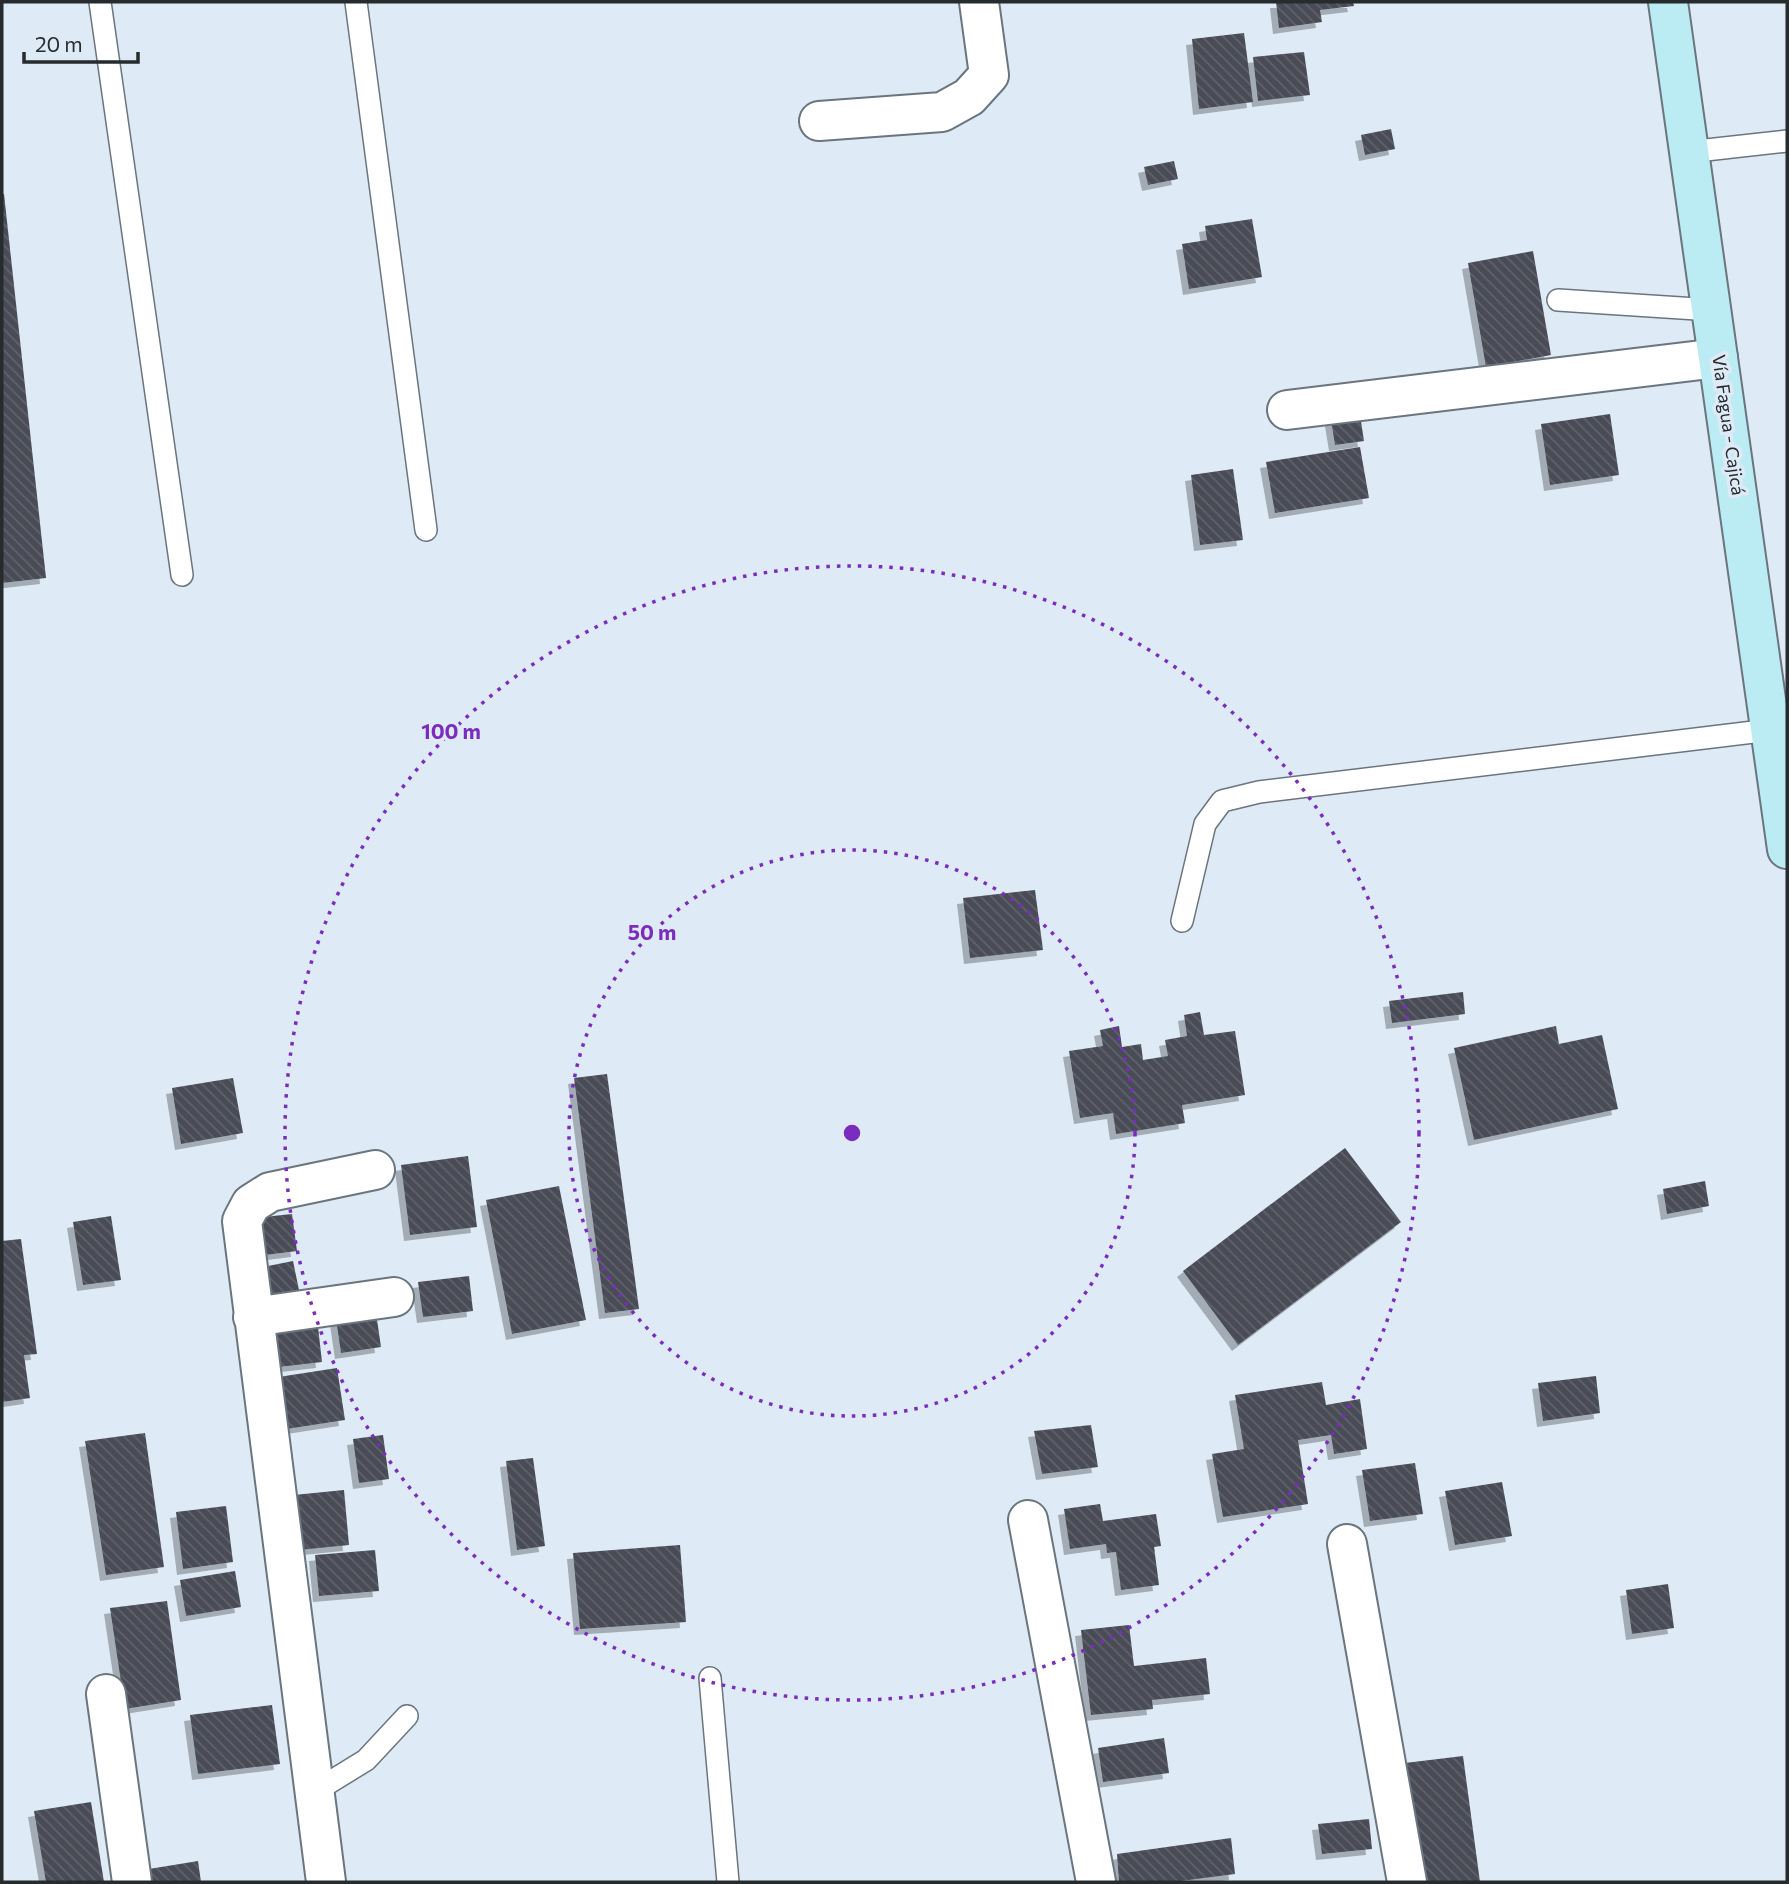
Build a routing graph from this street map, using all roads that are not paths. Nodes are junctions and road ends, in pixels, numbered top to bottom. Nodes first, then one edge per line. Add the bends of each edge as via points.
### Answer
1 (100, 2) edge
2 (356, 2) edge
3 (979, 2) edge
4 (1668, 2) edge
5 (818, 121) dead end
6 (1787, 139) edge
7 (1688, 152) junction
8 (1558, 300) dead end
9 (1712, 310) junction
10 (1718, 358) junction
11 (1287, 410) dead end
12 (426, 530) dead end
13 (182, 575) dead end
14 (1770, 730) junction
15 (1787, 849) edge
16 (1182, 921) dead end
17 (375, 1170) dead end
18 (394, 1297) dead end
19 (253, 1317) junction
20 (1028, 1520) dead end
21 (1347, 1544) dead end
22 (710, 1678) dead end
23 (106, 1694) dead end
24 (407, 1716) dead end
25 (314, 1792) junction
26 (132, 1882) edge
27 (326, 1882) edge
28 (728, 1882) edge
29 (1096, 1882) edge
30 (1407, 1882) edge

1 - 13 lane
2 - 12 lane
3 - 5 street via 989,75 969,97 942,112
4 - 7 street, Vía Fagua - Cajicá
6 - 7 lane
7 - 9 street, Vía Fagua - Cajicá
8 - 9 lane
9 - 10 street, Vía Fagua - Cajicá
10 - 11 street
10 - 14 street, Vía Fagua - Cajicá
14 - 15 street, Vía Fagua - Cajicá
14 - 16 lane via 1259,792 1222,801 1205,824
17 - 19 street via 271,1192 251,1204 242,1222
18 - 19 street
19 - 25 street
20 - 29 street
21 - 30 street
22 - 28 lane
23 - 26 street
24 - 25 lane via 366,1760
25 - 27 street

